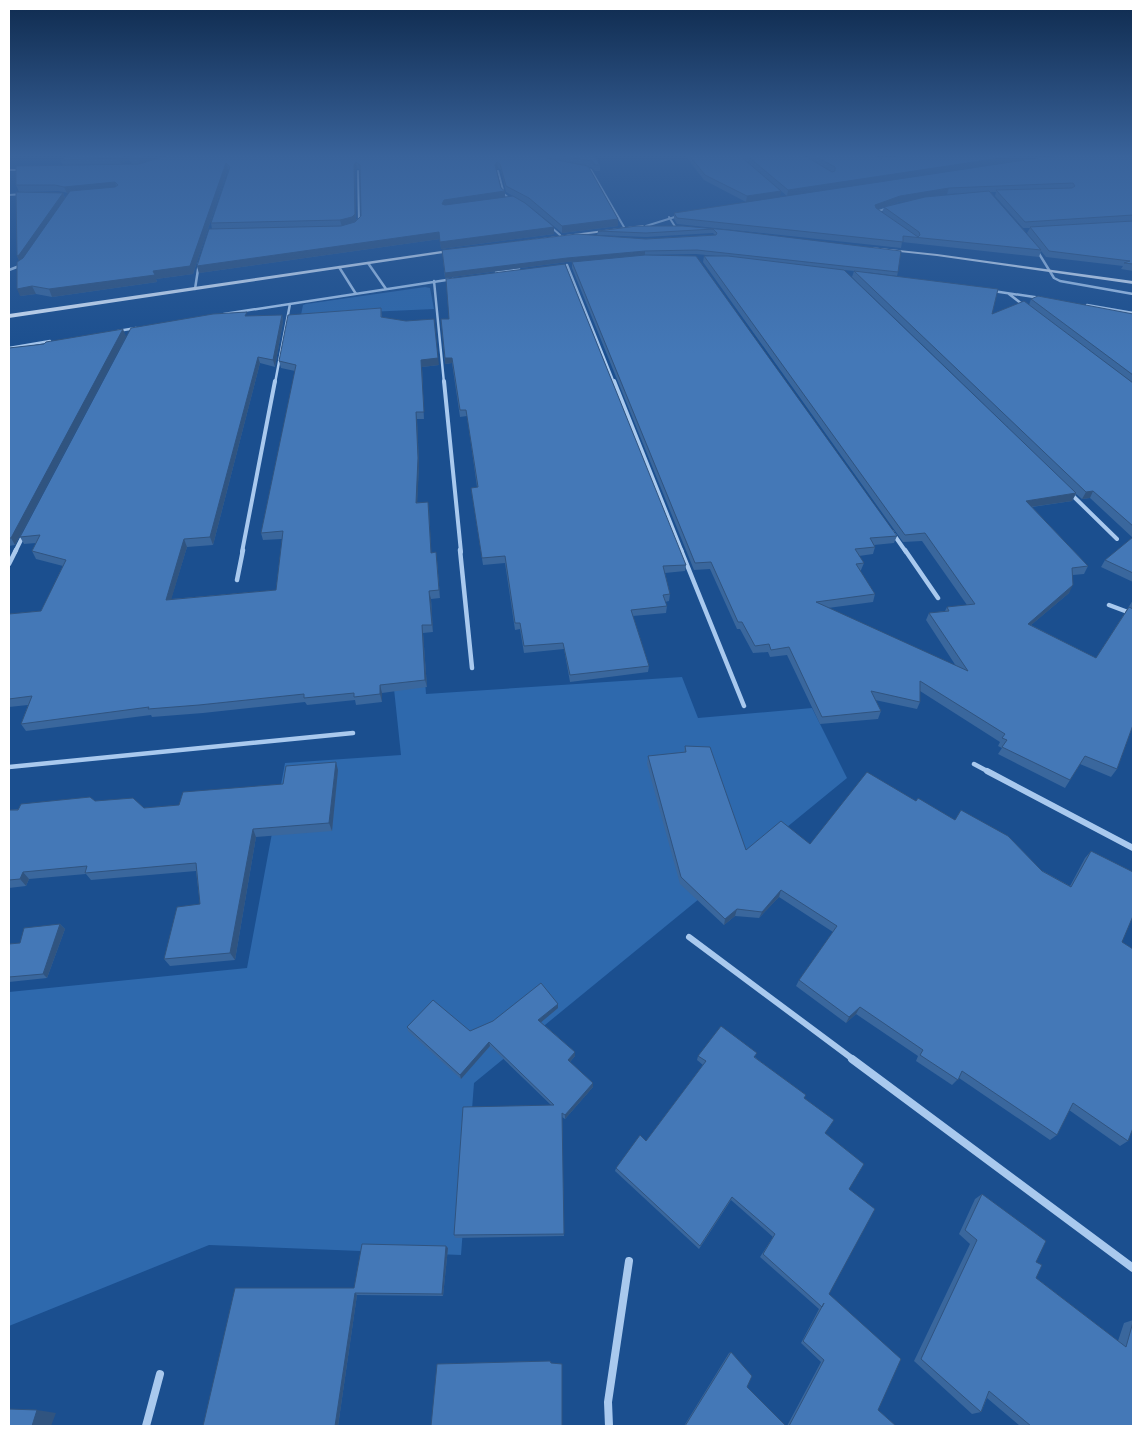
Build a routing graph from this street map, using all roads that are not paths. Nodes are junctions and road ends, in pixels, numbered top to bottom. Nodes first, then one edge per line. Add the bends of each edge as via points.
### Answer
1 (359, 221) edge
2 (621, 221) edge
3 (659, 221) edge
4 (672, 221) edge
5 (547, 224) edge
6 (355, 226) edge
7 (646, 226) junction
8 (624, 227) junction
9 (664, 227) edge
10 (615, 228) junction
11 (670, 228) edge
12 (676, 228) junction
13 (683, 231) edge
14 (560, 235) junction
15 (614, 236) edge
16 (598, 238) edge
17 (1031, 243) edge
18 (495, 244) edge
19 (868, 247) edge
20 (458, 249) edge
21 (202, 257) edge
22 (25, 261) edge
23 (368, 262) junction
24 (576, 264) edge
25 (339, 266) junction
26 (528, 268) edge
27 (9, 270) edge
28 (1048, 270) junction
29 (490, 273) edge
30 (461, 277) edge
31 (434, 282) junction
32 (1133, 283) edge
33 (195, 289) junction
34 (386, 289) junction
35 (992, 291) edge
36 (1009, 293) junction
37 (356, 294) junction
38 (1133, 294) edge
39 (1046, 299) edge
40 (290, 304) junction
41 (1084, 305) edge
42 (1032, 311) edge
43 (1133, 313) edge
44 (221, 314) edge
45 (9, 316) edge
46 (143, 327) edge
47 (133, 328) junction
48 (114, 331) edge
49 (128, 337) edge
50 (56, 340) edge
51 (9, 348) edge
52 (1068, 491) edge
53 (886, 525) edge
54 (27, 529) edge
55 (1117, 539) dead end
56 (9, 564) edge
57 (237, 580) dead end
58 (938, 598) dead end
59 (1109, 605) dead end
60 (1133, 614) edge
61 (472, 668) dead end
62 (744, 706) dead end
63 (353, 733) dead end
64 (974, 764) dead end
65 (9, 767) edge
66 (1133, 848) edge
67 (689, 937) dead end
68 (629, 1261) dead end
69 (1133, 1268) edge
70 (160, 1374) dead end
71 (146, 1426) edge
72 (610, 1426) edge

1 - 6 street
2 - 8 street
3 - 7 street
4 - 12 street
5 - 14 street
7 - 8 main road
7 - 9 main road
8 - 10 main road
10 - 14 main road
10 - 15 main road via 611,233
11 - 12 main road
12 - 13 main road
14 - 16 main road
14 - 18 main road
17 - 28 street via 1043,256
19 - 28 main road
20 - 23 main road
21 - 33 street via 196,272
22 - 27 street
23 - 25 main road
23 - 34 street
24 - 62 street via 566,265
25 - 33 main road
25 - 37 street
26 - 29 street
28 - 32 main road
28 - 38 street via 1060,281
30 - 31 street
31 - 34 street
31 - 61 street
33 - 45 main road
34 - 37 street
35 - 36 street
36 - 39 street
36 - 42 street
37 - 40 street
40 - 44 street
40 - 57 street
41 - 43 street
46 - 47 street
47 - 48 street
47 - 49 street
50 - 51 street
52 - 55 street
53 - 58 street
54 - 56 street
59 - 60 street
63 - 65 street
64 - 66 street
67 - 69 street
68 - 72 street via 608,1402
70 - 71 street

